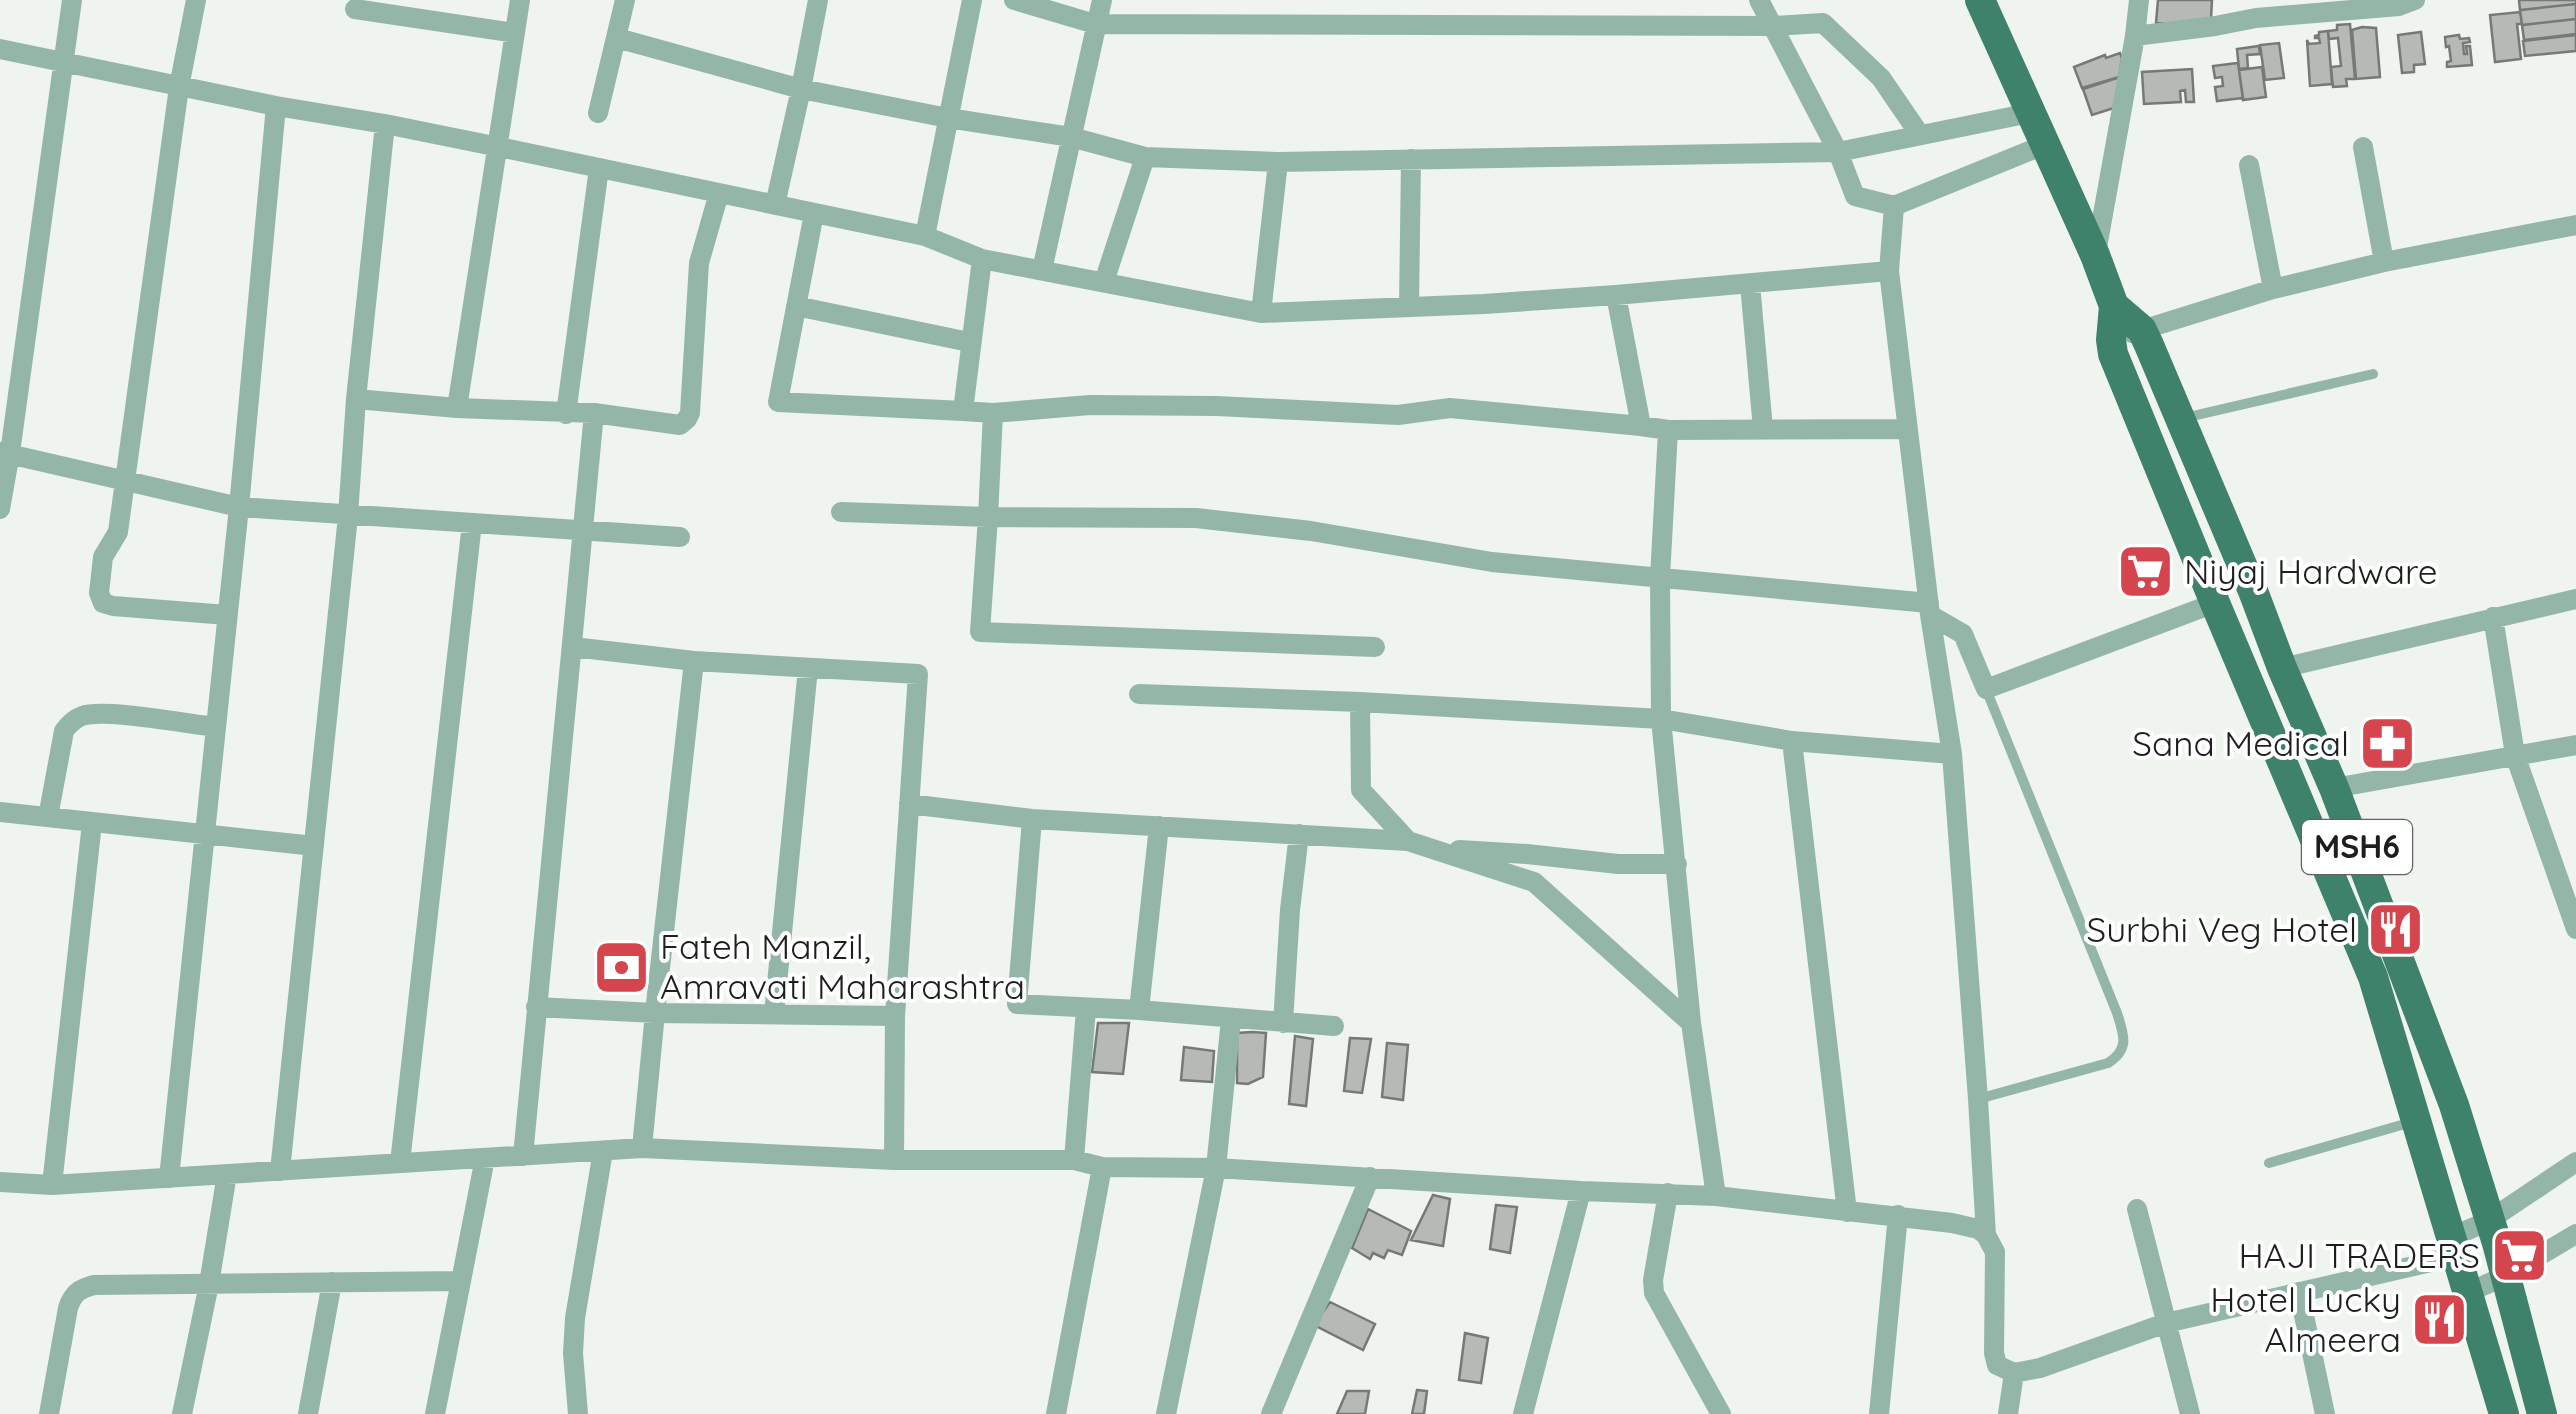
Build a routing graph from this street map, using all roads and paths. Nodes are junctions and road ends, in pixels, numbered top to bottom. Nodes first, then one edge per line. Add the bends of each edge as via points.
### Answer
1 (72, 0) edge
2 (196, 0) edge
3 (520, 0) edge
4 (625, 0) edge
5 (818, 0) edge
6 (972, 0) edge
7 (1014, 0) edge
8 (1102, 0) edge
9 (1759, 0) edge
10 (1980, 0) edge
11 (2139, 0) edge
12 (2415, 0) edge
13 (355, 8) dead end
14 (2284, 8) edge
15 (1096, 24) junction
16 (1772, 26) junction
17 (515, 33) junction
18 (2136, 36) junction
19 (617, 38) junction
20 (0, 49) edge
21 (62, 64) junction
22 (179, 87) junction
23 (801, 89) junction
24 (276, 106) junction
25 (598, 113) dead end
26 (2030, 113) junction
27 (948, 118) junction
28 (385, 124) junction
29 (1920, 135) junction
30 (1070, 138) junction
31 (2044, 145) junction
32 (499, 146) junction
33 (2363, 146) dead end
34 (1838, 152) junction
35 (1145, 156) junction
36 (1410, 159) junction
37 (1278, 162) junction
38 (2249, 165) dead end
39 (599, 168) junction
40 (718, 193) junction
41 (775, 205) junction
42 (1894, 206) junction
43 (814, 213) junction
44 (2576, 225) edge
45 (925, 236) junction
46 (2095, 255) junction
47 (982, 259) junction
48 (2384, 262) junction
49 (1042, 270) junction
50 (1889, 271) junction
51 (1104, 282) junction
52 (1750, 284) junction
53 (2273, 288) junction
54 (1616, 295) junction
55 (796, 306) junction
56 (2114, 306) junction
57 (1410, 307) junction
58 (1261, 313) junction
59 (2142, 330) junction
60 (2111, 340) junction
61 (970, 342) junction
62 (2373, 374) dead end
63 (356, 399) junction
64 (457, 408) junction
65 (962, 412) junction
66 (594, 413) junction
67 (994, 413) junction
68 (566, 414) junction
69 (2181, 419) junction
70 (1641, 426) junction
71 (1668, 430) junction
72 (1763, 430) junction
73 (1907, 430) junction
74 (5, 452) edge
75 (124, 482) junction
76 (239, 507) junction
77 (0, 509) edge
78 (841, 512) dead end
79 (348, 516) junction
80 (988, 517) junction
81 (472, 523) junction
82 (583, 532) junction
83 (680, 537) dead end
84 (1660, 578) junction
85 (2576, 600) edge
86 (2214, 603) junction
87 (1930, 609) junction
88 (228, 615) junction
89 (2493, 618) junction
90 (1375, 647) dead end
91 (572, 648) junction
92 (694, 661) junction
93 (808, 668) junction
94 (2282, 668) junction
95 (1986, 689) junction
96 (1139, 694) dead end
97 (1360, 702) junction
98 (1661, 719) junction
99 (216, 727) junction
100 (1792, 741) junction
101 (2576, 744) edge
102 (1952, 754) junction
103 (2515, 756) junction
104 (2334, 788) junction
105 (910, 804) junction
106 (0, 812) edge
107 (48, 817) junction
108 (1032, 818) junction
109 (92, 823) junction
110 (1159, 826) junction
111 (1299, 834) junction
112 (204, 836) junction
113 (1408, 841) junction
114 (314, 846) junction
115 (1438, 849) junction
116 (1677, 864) junction
117 (2576, 929) edge
118 (536, 1007) junction
119 (1086, 1009) junction
120 (1139, 1010) junction
121 (655, 1013) junction
122 (774, 1014) junction
123 (895, 1016) junction
124 (1231, 1019) junction
125 (1283, 1023) junction
126 (1692, 1023) junction
127 (1334, 1026) dead end
128 (1978, 1100) junction
129 (2416, 1120) junction
130 (642, 1148) junction
131 (603, 1151) junction
132 (523, 1156) junction
133 (485, 1158) junction
134 (894, 1160) junction
135 (1074, 1160) junction
136 (2576, 1162) edge
137 (2269, 1163) dead end
138 (400, 1164) junction
139 (1102, 1167) junction
140 (1216, 1168) junction
141 (280, 1171) junction
142 (227, 1174) junction
143 (1370, 1177) junction
144 (169, 1178) junction
145 (0, 1182) edge
146 (52, 1185) junction
147 (1581, 1191) junction
148 (1668, 1194) junction
149 (1716, 1196) junction
150 (2136, 1209) dead end
151 (1847, 1212) junction
152 (1898, 1215) junction
153 (2488, 1221) junction
154 (1986, 1234) junction
155 (2576, 1234) edge
156 (2455, 1247) junction
157 (2506, 1276) junction
158 (460, 1281) junction
159 (332, 1282) junction
160 (209, 1284) junction
161 (2299, 1292) junction
162 (2469, 1292) junction
163 (2166, 1323) junction
164 (2014, 1373) junction
165 (49, 1414) edge
166 (182, 1414) edge
167 (308, 1414) edge
168 (435, 1414) edge
169 (578, 1414) edge
170 (1056, 1414) edge
171 (1166, 1414) edge
172 (1271, 1414) edge
173 (1523, 1414) edge
174 (1722, 1414) edge
175 (1879, 1414) edge
176 (2008, 1414) edge
177 (2190, 1414) edge
178 (2325, 1414) edge
179 (2504, 1414) edge
180 (2542, 1414) edge

1 - 21 street
2 - 22 street
3 - 17 street
4 - 19 street
5 - 23 street
6 - 27 street
7 - 15 street
8 - 15 street
9 - 16 street
10 - 26 main road, MSH6
11 - 18 street
12 - 14 street
13 - 17 street
14 - 18 street
15 - 16 street
15 - 30 street
16 - 29 street via 1822,23 1881,78
16 - 34 street
17 - 32 street
18 - 46 street
19 - 23 street
19 - 25 street
20 - 21 street
21 - 22 street
21 - 74 street
22 - 24 street
22 - 75 street
23 - 27 street
23 - 41 street
24 - 28 street
24 - 76 street
26 - 29 street
26 - 31 main road, MSH6
27 - 30 street
27 - 45 street
28 - 32 street
28 - 63 street
29 - 34 street
30 - 35 street
30 - 49 street
31 - 42 street
31 - 46 main road, MSH6
32 - 39 street
32 - 64 street
33 - 48 street
34 - 36 street
34 - 42 street via 1855,196
35 - 37 street
35 - 51 street
36 - 37 street
36 - 57 street
37 - 58 street
38 - 53 street
39 - 40 street
39 - 68 street
40 - 41 street
40 - 66 street via 699,263 687,419 680,424
41 - 43 street
42 - 50 street
43 - 45 street
43 - 55 street
44 - 48 street
45 - 47 street
46 - 56 main road, MSH6
47 - 49 street
47 - 61 street
48 - 53 street
49 - 51 street
50 - 52 street
50 - 73 street
51 - 58 street
52 - 54 street
52 - 72 street
53 - 59 street
54 - 57 street
54 - 70 street
55 - 61 street
55 - 65 street via 778,402
56 - 59 main road, MSH6
56 - 60 main road, MSH6
57 - 58 street
59 - 60 street
59 - 69 main road, MSH6
60 - 86 main road, MSH6
61 - 65 street
62 - 69 lane
63 - 64 street
63 - 79 street
64 - 68 street
65 - 67 street
66 - 68 street
66 - 82 street
67 - 70 street via 1090,404 1398,415 1450,408
67 - 80 street
69 - 94 main road, MSH6
70 - 71 street
71 - 72 street
71 - 84 street
72 - 73 street
73 - 87 street
74 - 75 street
74 - 77 street
75 - 76 street
75 - 88 street via 117,538 103,557 103,603
76 - 79 street
76 - 88 street
78 - 80 street
79 - 81 street
79 - 114 street
80 - 84 street via 1196,518 1492,562
80 - 90 street via 980,632
81 - 82 street
81 - 138 street
82 - 83 street
82 - 91 street
84 - 87 street
84 - 98 street
85 - 89 street
86 - 95 street
86 - 129 main road, MSH6 via 2373,977
87 - 95 street via 1964,634
87 - 102 street
88 - 99 street
89 - 94 street
89 - 103 street
91 - 92 street
91 - 118 street
92 - 93 street
92 - 121 street
93 - 105 street via 918,674
93 - 122 street
94 - 104 main road, MSH6
95 - 128 lane via 2118,1012 2124,1046 2108,1063
96 - 97 street
97 - 98 street
97 - 113 street via 1361,790
98 - 100 street
98 - 116 street
99 - 107 street via 80,717 64,732
99 - 112 street
100 - 102 street
100 - 151 street
101 - 103 street
102 - 128 street
103 - 104 street
103 - 117 street
104 - 153 main road, MSH6 via 2454,1106
105 - 108 street
105 - 123 street
106 - 107 street
107 - 109 street
108 - 110 street
108 - 119 street via 1017,1004
109 - 112 street
109 - 146 street
110 - 111 street
110 - 120 street
111 - 113 street
111 - 125 street
112 - 114 street
112 - 144 street
113 - 115 street
114 - 141 street
115 - 116 street
115 - 126 street via 1534,882
116 - 126 street
118 - 121 street
118 - 132 street
119 - 120 street
119 - 135 street
120 - 124 street
121 - 122 street
121 - 130 street
122 - 123 street
123 - 134 street
124 - 125 street
124 - 140 street
125 - 127 street
126 - 149 street
128 - 154 street
129 - 137 lane
129 - 156 main road, MSH6
130 - 131 street
130 - 134 street
131 - 132 street
131 - 169 street via 575,1318
132 - 133 street
133 - 138 street
133 - 158 street
134 - 135 street
135 - 139 street
136 - 153 street
138 - 141 street
139 - 140 street
139 - 170 street
140 - 143 street
140 - 171 street
141 - 142 street
142 - 144 street
142 - 160 street
143 - 147 street
143 - 172 street
144 - 146 street
145 - 146 street
147 - 148 street
147 - 173 street
148 - 149 street
148 - 174 street via 1654,1293
149 - 151 street
150 - 163 street
151 - 152 street
152 - 154 street
152 - 175 street
153 - 156 street
153 - 157 main road, MSH6
154 - 164 street via 1995,1252 1994,1353 1997,1365
155 - 157 street
156 - 161 street
156 - 162 main road, MSH6
157 - 162 street
157 - 180 main road, MSH6
158 - 159 street
158 - 168 street
159 - 160 street
159 - 167 street
160 - 165 street via 80,1288 68,1308
160 - 166 street
161 - 163 street
161 - 178 street
162 - 179 main road, MSH6
163 - 164 street
163 - 177 street
164 - 176 street

